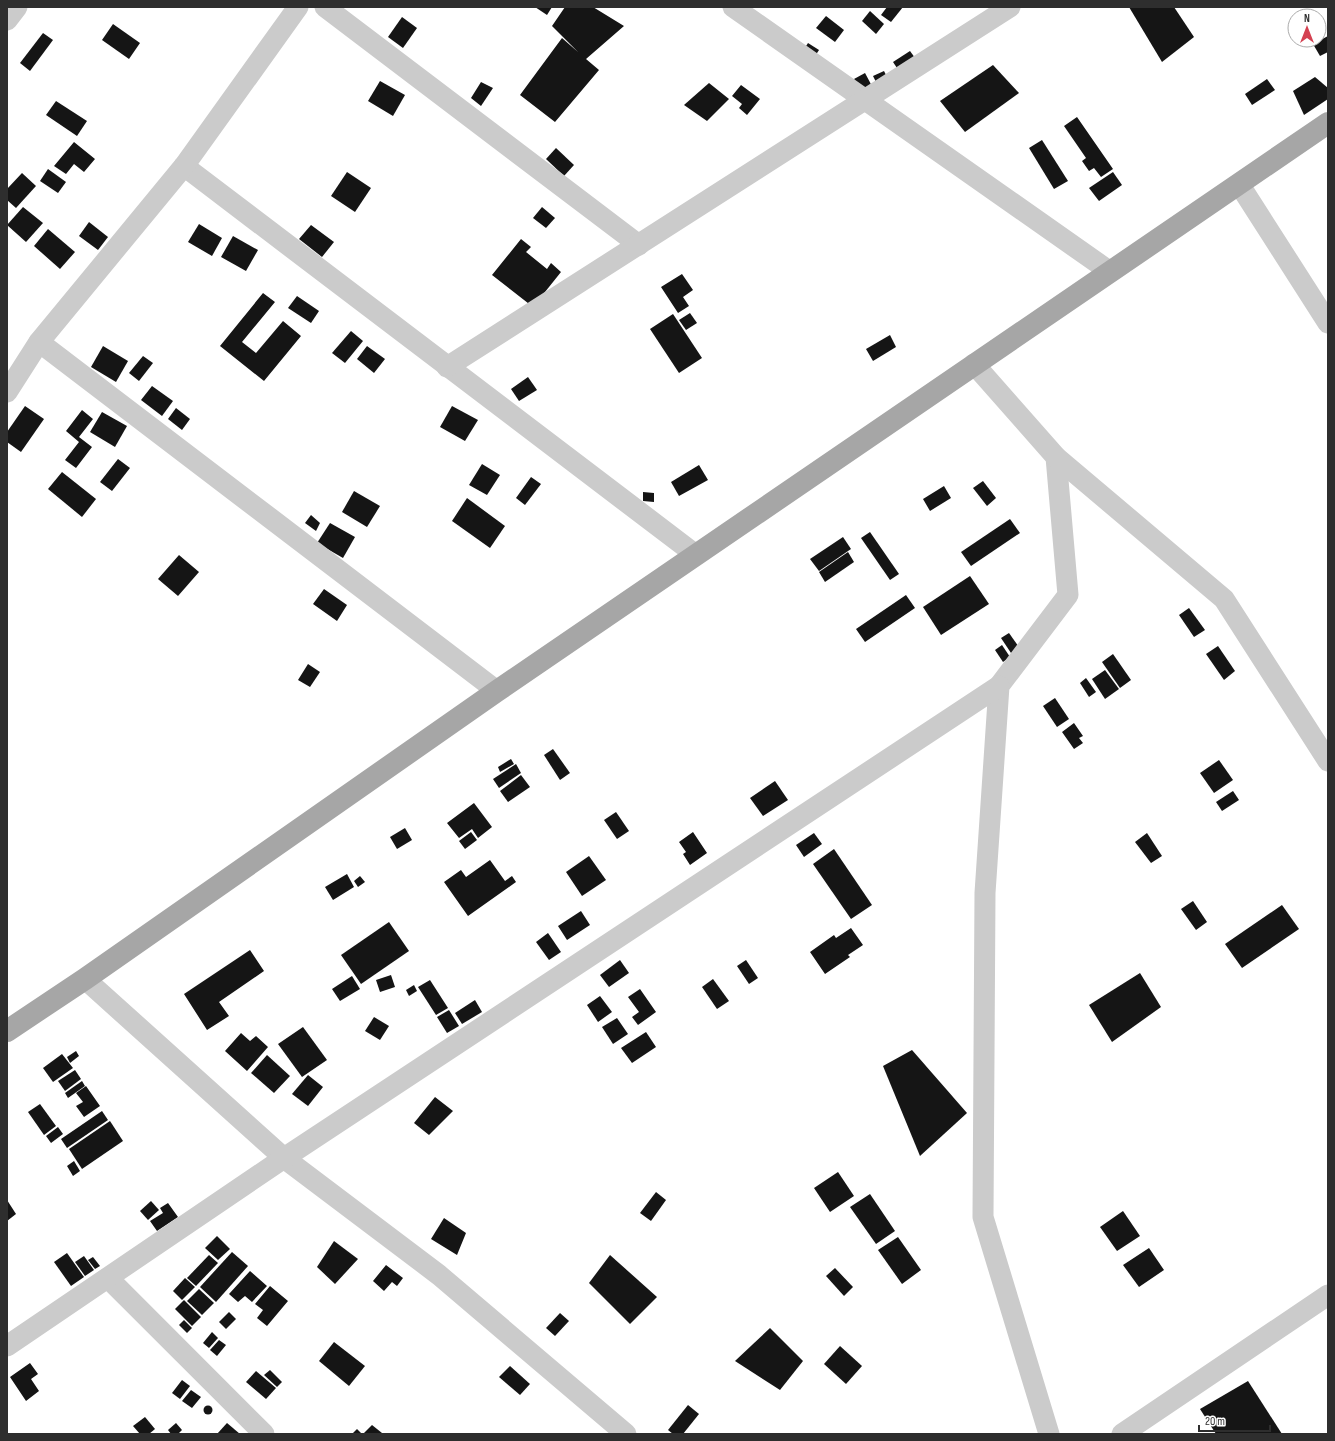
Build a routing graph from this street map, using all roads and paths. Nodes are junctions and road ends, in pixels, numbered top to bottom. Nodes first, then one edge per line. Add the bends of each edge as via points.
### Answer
1 (17, 7) edge
2 (298, 7) edge
3 (325, 7) edge
4 (733, 7) edge
5 (1010, 7) edge
6 (7, 20) edge
7 (866, 100) junction
8 (1328, 123) edge
9 (184, 166) junction
10 (1238, 184) junction
11 (639, 245) junction
12 (1109, 271) junction
13 (1328, 323) edge
14 (39, 342) junction
15 (974, 364) junction
16 (447, 367) junction
17 (7, 392) edge
18 (1056, 457) junction
19 (696, 555) junction
20 (999, 686) junction
21 (497, 691) junction
22 (1328, 761) edge
23 (85, 979) junction
24 (7, 1031) edge
25 (284, 1158) junction
26 (108, 1278) junction
27 (1328, 1295) edge
28 (7, 1346) edge
29 (264, 1434) edge
30 (626, 1434) edge
31 (1049, 1434) edge
32 (1122, 1434) edge

1 - 6 street
2 - 9 street
3 - 11 street
4 - 7 street
5 - 7 street
7 - 11 street
7 - 12 street
8 - 10 main road
9 - 14 street
9 - 16 street
10 - 12 main road
10 - 13 street
11 - 16 street
12 - 15 main road
14 - 17 street
14 - 21 street
15 - 18 street
15 - 19 main road
16 - 19 street
18 - 20 street via 1068,596
18 - 22 street via 1224,599
19 - 21 main road
20 - 25 street
20 - 31 street via 985,893 983,1218
21 - 23 main road
23 - 24 main road
23 - 25 street
25 - 26 street
25 - 30 street via 439,1275
26 - 28 street
26 - 29 street
27 - 32 street

